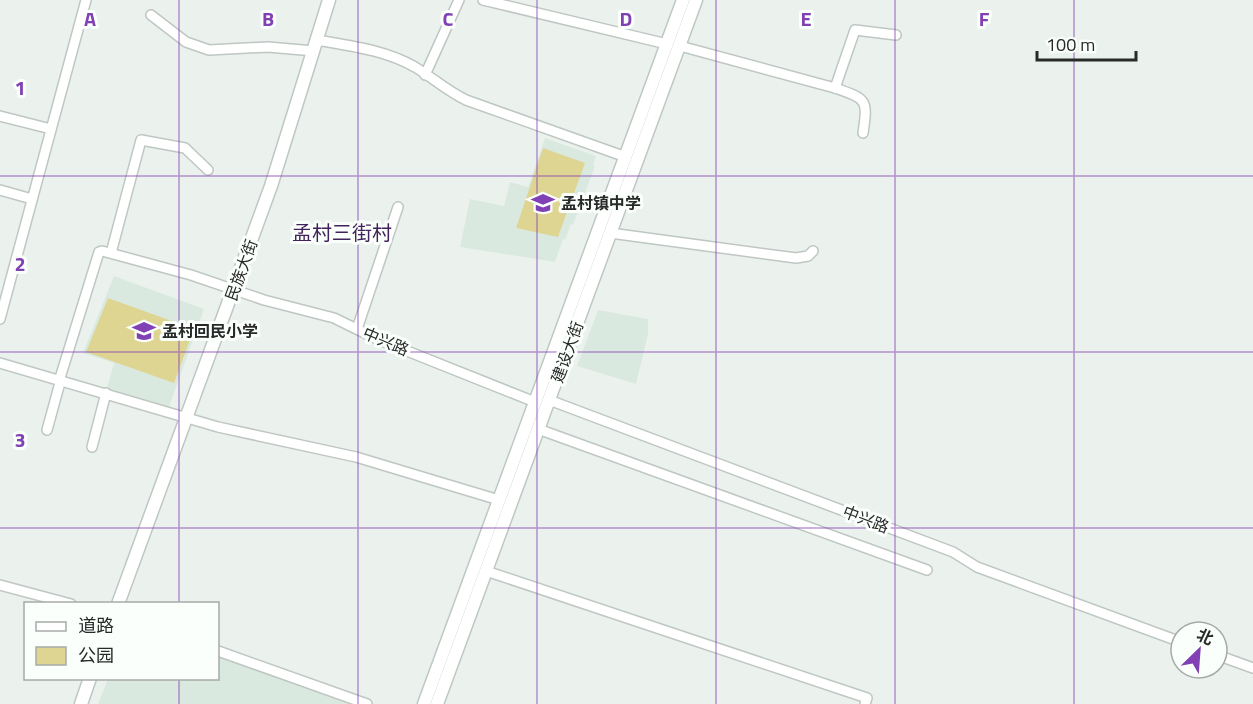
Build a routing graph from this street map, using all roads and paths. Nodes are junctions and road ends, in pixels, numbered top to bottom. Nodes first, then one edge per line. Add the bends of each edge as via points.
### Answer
1 (74, 0) edge
2 (329, 0) edge
3 (459, 0) edge
4 (483, 0) edge
5 (683, 0) edge
6 (696, 0) edge
7 (85, 1) edge
8 (151, 15) dead end
9 (896, 34) dead end
10 (673, 45) junction
11 (316, 46) junction
12 (425, 75) junction
13 (835, 88) junction
14 (0, 116) edge
15 (51, 129) junction
16 (863, 133) dead end
17 (626, 157) junction
18 (208, 170) dead end
19 (0, 189) edge
20 (32, 199) junction
21 (398, 207) dead end
22 (610, 233) junction
23 (813, 251) dead end
24 (111, 253) junction
25 (233, 290) junction
26 (0, 319) edge
27 (357, 329) junction
28 (0, 363) edge
29 (61, 379) junction
30 (106, 393) junction
31 (549, 400) junction
32 (536, 402) junction
33 (187, 417) junction
34 (538, 429) junction
35 (47, 430) dead end
36 (92, 447) dead end
37 (499, 500) junction
38 (927, 570) dead end
39 (486, 571) junction
40 (0, 585) edge
41 (67, 602) edge
42 (118, 602) edge
43 (1169, 638) edge
44 (219, 651) edge
45 (1229, 660) edge
46 (1253, 669) edge
47 (89, 680) edge
48 (81, 704) edge
49 (367, 704) edge
50 (424, 704) edge
51 (436, 704) edge
52 (865, 704) edge

1 - 7 street
2 - 11 main road, 民族大街
3 - 12 street
4 - 10 street
5 - 10 main road, 建设大街
6 - 10 main road, 建设大街
7 - 15 street
8 - 11 street via 186,42 209,50
9 - 13 street via 855,30
10 - 13 street
10 - 17 main road, 建设大街
10 - 22 main road, 建设大街
11 - 12 street via 377,51
11 - 25 main road, 民族大街
12 - 17 street via 466,100
13 - 16 street via 864,100 867,107
14 - 15 street
15 - 20 street
17 - 32 main road, 建设大街
18 - 24 street via 185,148 141,140
19 - 20 street
20 - 26 street
21 - 27 street
22 - 23 street via 796,258
22 - 31 main road, 建设大街
24 - 25 street, 中兴路
24 - 29 street via 99,252
25 - 27 street, 中兴路 via 321,314
25 - 33 main road, 民族大街
27 - 32 street, 中兴路
28 - 29 street
29 - 30 street
29 - 35 street
30 - 33 street
30 - 36 street
31 - 34 main road, 建设大街
31 - 43 street, 中兴路
32 - 37 main road, 建设大街
33 - 37 street via 356,457
33 - 42 main road, 民族大街
34 - 38 street
34 - 39 main road, 建设大街
37 - 50 main road, 建设大街
39 - 51 main road, 建设大街
39 - 52 street via 867,698
40 - 41 street
44 - 49 street
45 - 46 street
47 - 48 main road

